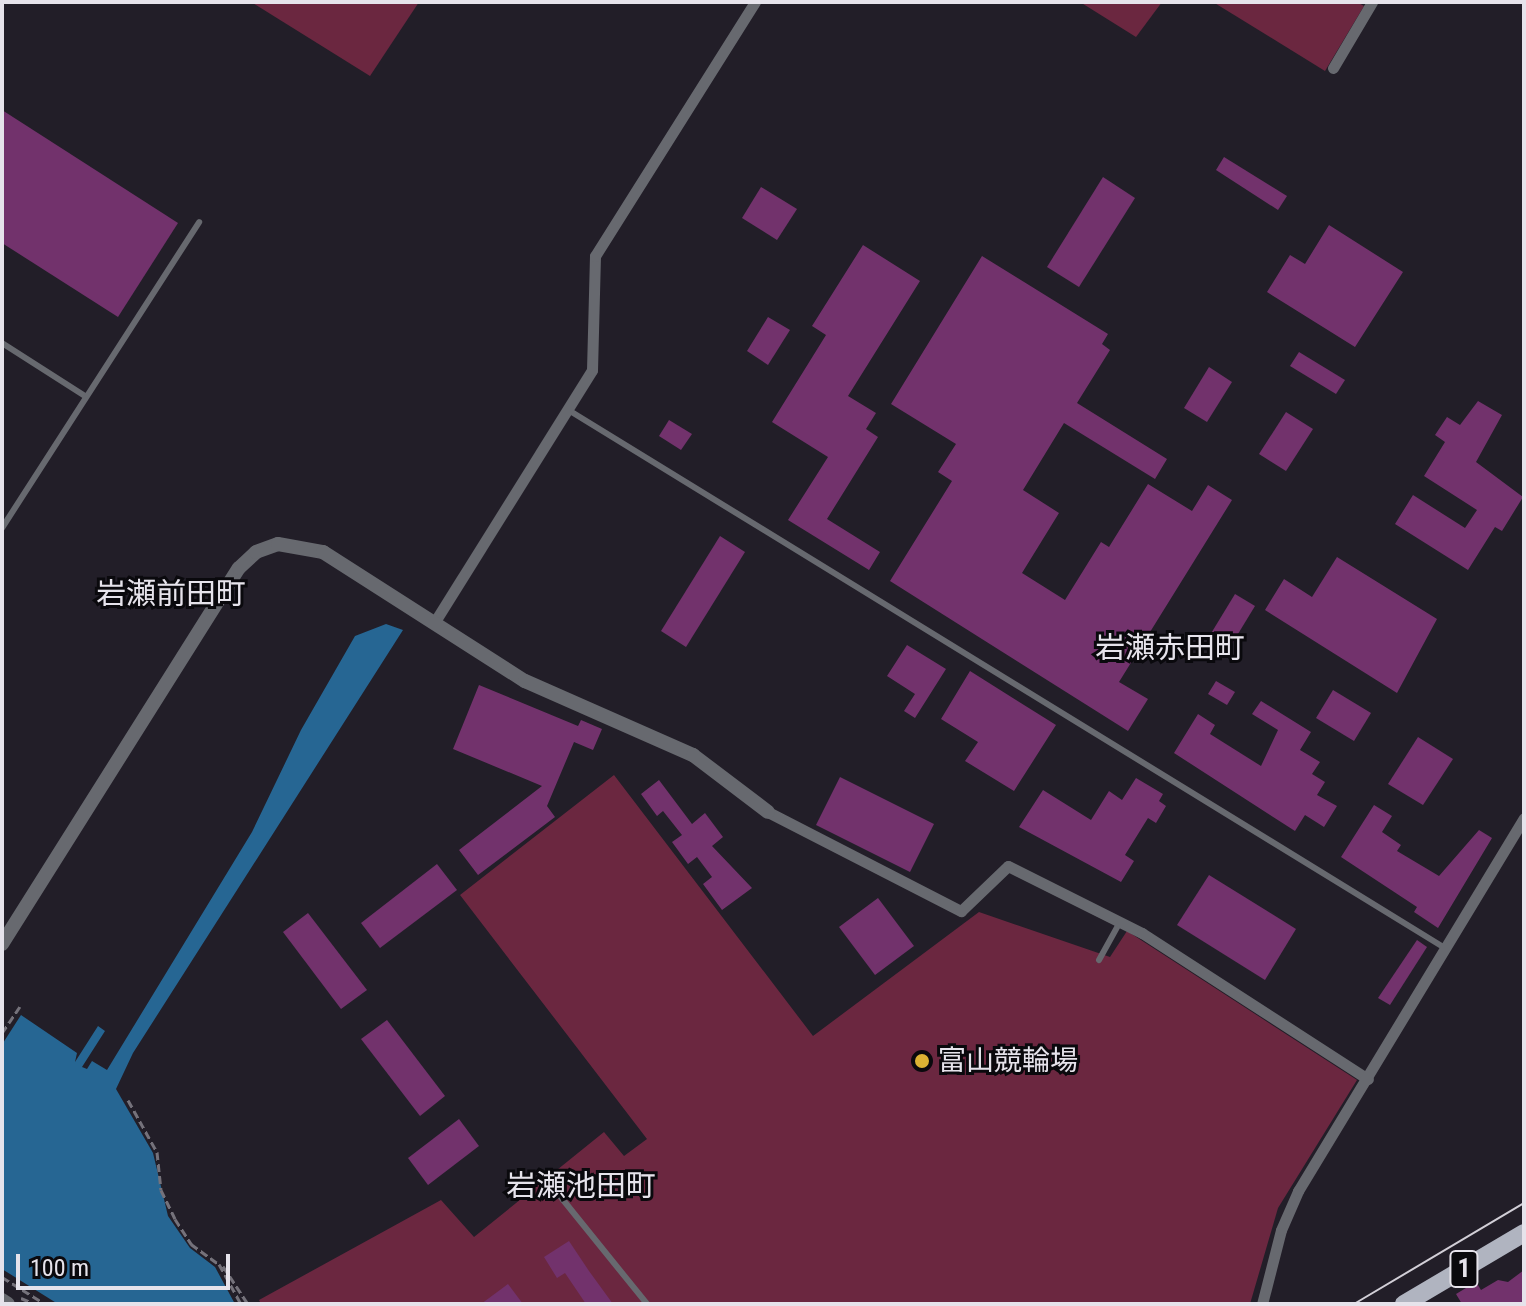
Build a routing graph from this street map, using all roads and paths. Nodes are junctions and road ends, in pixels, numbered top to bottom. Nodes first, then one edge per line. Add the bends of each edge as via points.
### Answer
1 (755, 2) edge
2 (1372, 2) edge
3 (1333, 68) dead end
4 (199, 222) dead end
5 (2, 343) edge
6 (85, 396) junction
7 (570, 411) junction
8 (2, 528) edge
9 (434, 623) junction
10 (768, 812) joint
11 (1524, 818) edge
12 (1120, 922) junction
13 (2, 944) edge
14 (1445, 948) junction
15 (1099, 960) dead end
16 (20, 1006) dead end
17 (2, 1033) edge
18 (1368, 1079) junction
19 (128, 1100) dead end
20 (547, 1180) dead end
21 (1522, 1237) edge
22 (219, 1264) junction
23 (2, 1277) edge
24 (2, 1300) edge
25 (8, 1304) edge
26 (45, 1304) edge
27 (241, 1304) edge
28 (248, 1304) edge
29 (647, 1304) edge
30 (1262, 1304) edge
31 (1404, 1304) edge

1 - 7 street via 595,256 592,370
2 - 3 street
4 - 6 lane
5 - 6 lane
6 - 8 lane
7 - 9 street
7 - 14 lane
9 - 10 street via 525,681 682,749
9 - 13 street via 323,552 302,544 278,544 256,552 230,582
10 - 12 street via 961,911 1008,866
11 - 14 street
12 - 15 lane
12 - 18 street
14 - 18 street
16 - 17 path
18 - 30 street via 1298,1191 1281,1230
19 - 22 path via 157,1152 161,1190 175,1219 191,1244
20 - 29 lane
21 - 31 main road, 1
22 - 27 path
22 - 28 path via 229,1270
23 - 26 path
24 - 25 street

